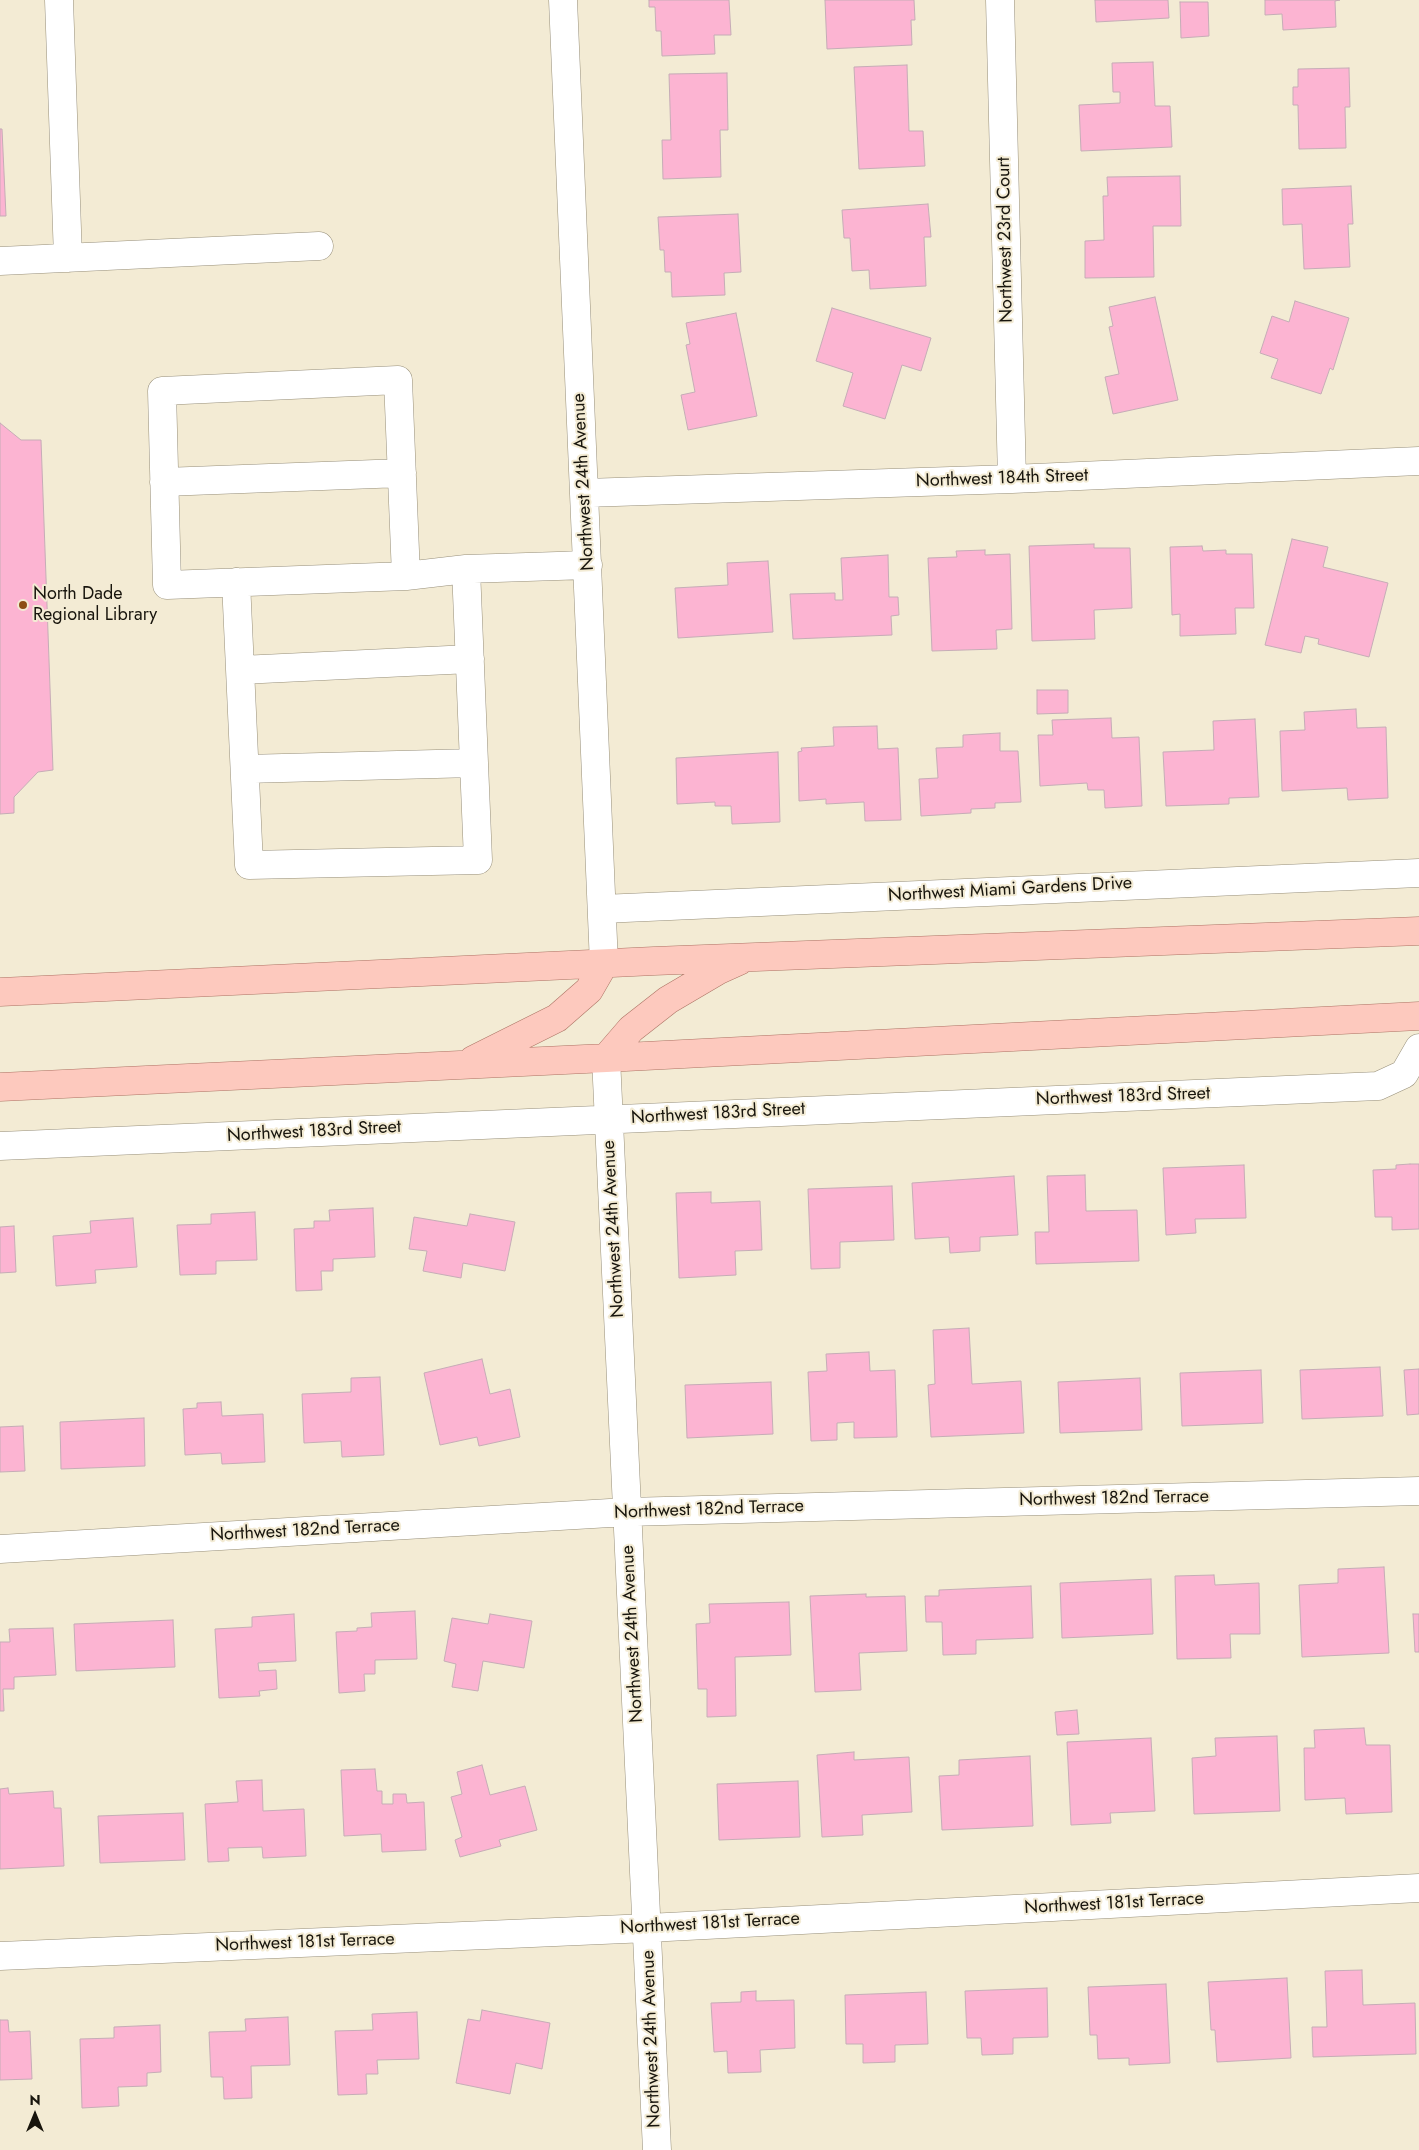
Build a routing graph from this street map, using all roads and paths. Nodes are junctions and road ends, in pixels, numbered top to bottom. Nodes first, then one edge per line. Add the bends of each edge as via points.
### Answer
1 (59, 0) edge
2 (563, 0) edge
3 (1000, 0) edge
4 (319, 246) dead end
5 (68, 258) junction
6 (0, 261) edge
7 (1419, 461) edge
8 (402, 473) junction
9 (1012, 479) junction
10 (164, 482) junction
11 (584, 493) junction
12 (588, 565) junction
13 (466, 569) junction
14 (406, 576) junction
15 (236, 582) junction
16 (470, 659) junction
17 (241, 670) junction
18 (474, 763) junction
19 (245, 769) junction
20 (1419, 873) edge
21 (602, 909) junction
22 (1419, 931) edge
23 (749, 957) junction
24 (604, 964) junction
25 (0, 992) edge
26 (1419, 1016) edge
27 (1419, 1048) edge
28 (606, 1058) junction
29 (465, 1064) junction
30 (0, 1087) edge
31 (609, 1119) junction
32 (0, 1146) edge
33 (1419, 1491) edge
34 (627, 1512) junction
35 (0, 1549) edge
36 (1419, 1888) edge
37 (648, 1928) junction
38 (0, 1956) edge
39 (657, 2150) edge

1 - 5 street
2 - 11 street, Northwest 24th Avenue
3 - 9 street, Northwest 23rd Court
4 - 5 street
5 - 6 street
7 - 9 street, Northwest 184th Street
8 - 10 street
8 - 10 street via 398,380 162,391
8 - 14 street
9 - 11 street, Northwest 184th Street
10 - 15 street via 168,585
11 - 12 street, Northwest 24th Avenue
12 - 13 street
12 - 21 street, Northwest 24th Avenue
13 - 14 street
13 - 16 street
14 - 15 street
15 - 17 street
16 - 17 street
16 - 18 street
17 - 19 street
18 - 19 street
18 - 19 street via 478,860 249,865
20 - 21 street, Northwest Miami Gardens Drive
21 - 24 street, Northwest 24th Avenue
22 - 23 main road
23 - 24 main road
23 - 28 main road via 719,970 668,1000 631,1029
24 - 25 main road
24 - 29 main road via 589,990 557,1018
26 - 28 main road
27 - 31 street, Northwest 183rd Street via 1404,1074 1378,1086
28 - 29 main road
28 - 31 street, Northwest 24th Avenue
29 - 30 main road
31 - 32 street, Northwest 183rd Street
31 - 34 street, Northwest 24th Avenue
33 - 34 street, Northwest 182nd Terrace
34 - 35 street, Northwest 182nd Terrace
34 - 37 street, Northwest 24th Avenue
36 - 37 street, Northwest 181st Terrace
37 - 38 street, Northwest 181st Terrace
37 - 39 street, Northwest 24th Avenue

